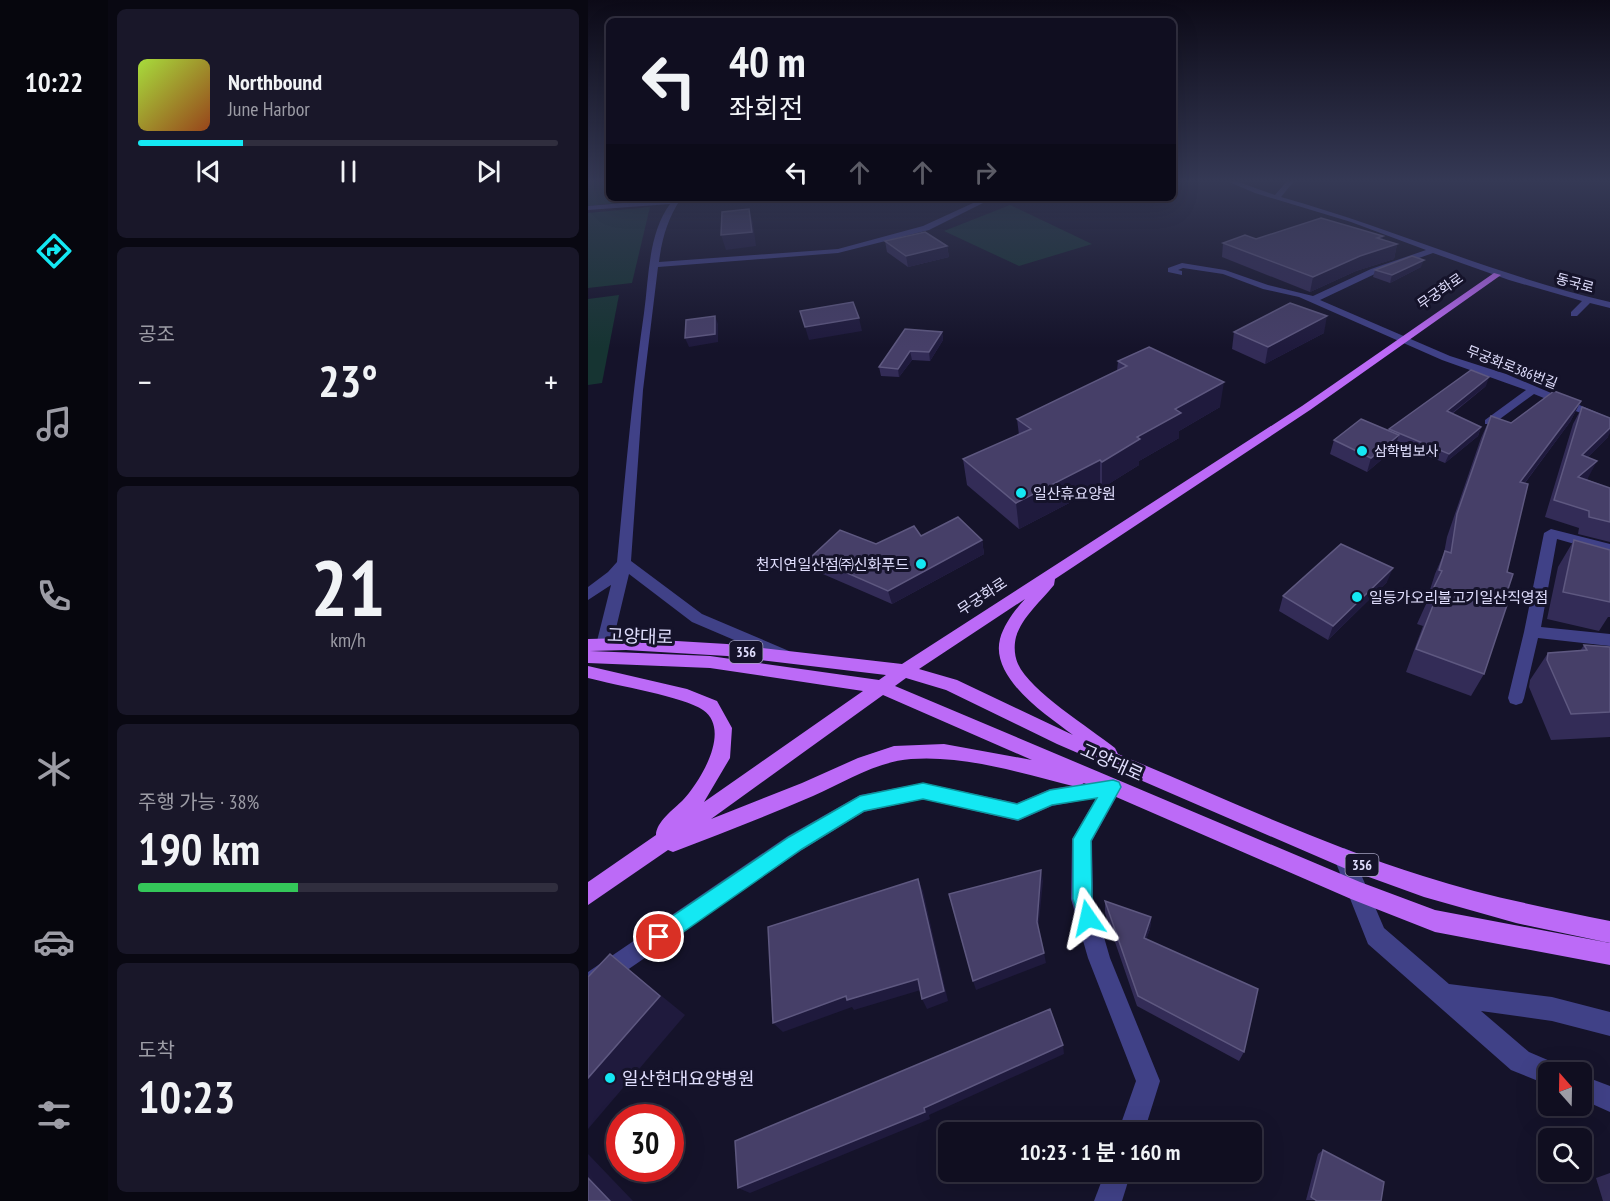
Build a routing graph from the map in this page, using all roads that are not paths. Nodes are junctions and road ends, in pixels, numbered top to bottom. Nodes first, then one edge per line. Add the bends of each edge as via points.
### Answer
1 (659, 236) edge
2 (895, 236) edge
3 (1395, 236) edge
4 (1431, 250) junction
5 (654, 265) junction
6 (1240, 269) edge
7 (1179, 273) dead end
8 (1230, 273) junction
9 (1497, 275) junction
10 (1273, 278) edge
11 (1258, 284) junction
12 (1312, 300) junction
13 (1588, 300) junction
14 (1610, 305) edge
15 (1574, 314) dead end
16 (1404, 340) junction
17 (1534, 389) junction
18 (1489, 422) edge
19 (1610, 422) edge
20 (1610, 549) edge
21 (624, 562) junction
22 (1058, 570) junction
23 (588, 595) edge
24 (1532, 632) junction
25 (1610, 640) edge
26 (596, 645) edge
27 (588, 657) edge
28 (787, 657) junction
29 (904, 671) junction
30 (588, 672) edge
31 (881, 687) junction
32 (1516, 698) dead end
33 (1125, 766) junction
34 (1113, 787) junction
35 (647, 853) junction
36 (1344, 858) junction
37 (1358, 892) junction
38 (588, 895) edge
39 (1610, 932) edge
40 (1610, 954) edge
41 (588, 986) edge
42 (1443, 994) junction
43 (1610, 1024) edge
44 (1538, 1069) edge
45 (1592, 1092) edge
46 (1610, 1099) edge
47 (1134, 1122) edge
48 (1115, 1182) edge
49 (1108, 1201) edge

1 - 5 street
2 - 5 street via 838,251
3 - 4 street, 동국로
4 - 9 street, 동국로
4 - 12 street
5 - 21 street via 638,390
6 - 8 street
7 - 8 street via 1170,270 1182,265
8 - 11 street
9 - 13 street, 동국로
9 - 16 main road, 무궁화로
10 - 11 street
11 - 12 street via 1292,289
12 - 16 street
13 - 14 street, 동국로
13 - 15 street
16 - 17 street, 무궁화로386번길
16 - 22 main road, 무궁화로
17 - 18 street
17 - 19 street, 무궁화로386번길
20 - 24 street via 1551,533
21 - 23 street via 614,576
21 - 26 street
21 - 28 street via 697,618
22 - 29 main road, 무궁화로
22 - 33 main road via 1011,629 1007,658 1028,688
24 - 25 street
24 - 32 street
26 - 28 main road, 고양대로 / 356 via 716,649
27 - 31 main road, 고양대로 via 710,662
28 - 29 main road, 고양대로 / 356
29 - 31 main road, 무궁화로
29 - 33 main road, 고양대로 / 356 via 951,685
30 - 35 main road via 687,696 711,706 723,728 721,758 694,801
31 - 34 main road, 고양대로
31 - 35 main road, 무궁화로
33 - 36 main road, 고양대로 / 356
34 - 35 main road via 963,753 923,750 894,754 859,764 811,788
34 - 37 main road, 고양대로
34 - 41 street via 1050,798 1018,812 923,791 860,804 795,843
34 - 47 street via 1082,839 1082,899 1099,958 1148,1081
35 - 38 main road, 무궁화로
36 - 37 street
36 - 39 main road, 고양대로 / 356 via 1425,887 1504,909
37 - 40 main road, 고양대로 via 1435,921
37 - 42 street via 1376,936
42 - 43 street via 1552,1009
42 - 44 street via 1520,1061
45 - 46 street
48 - 49 street

